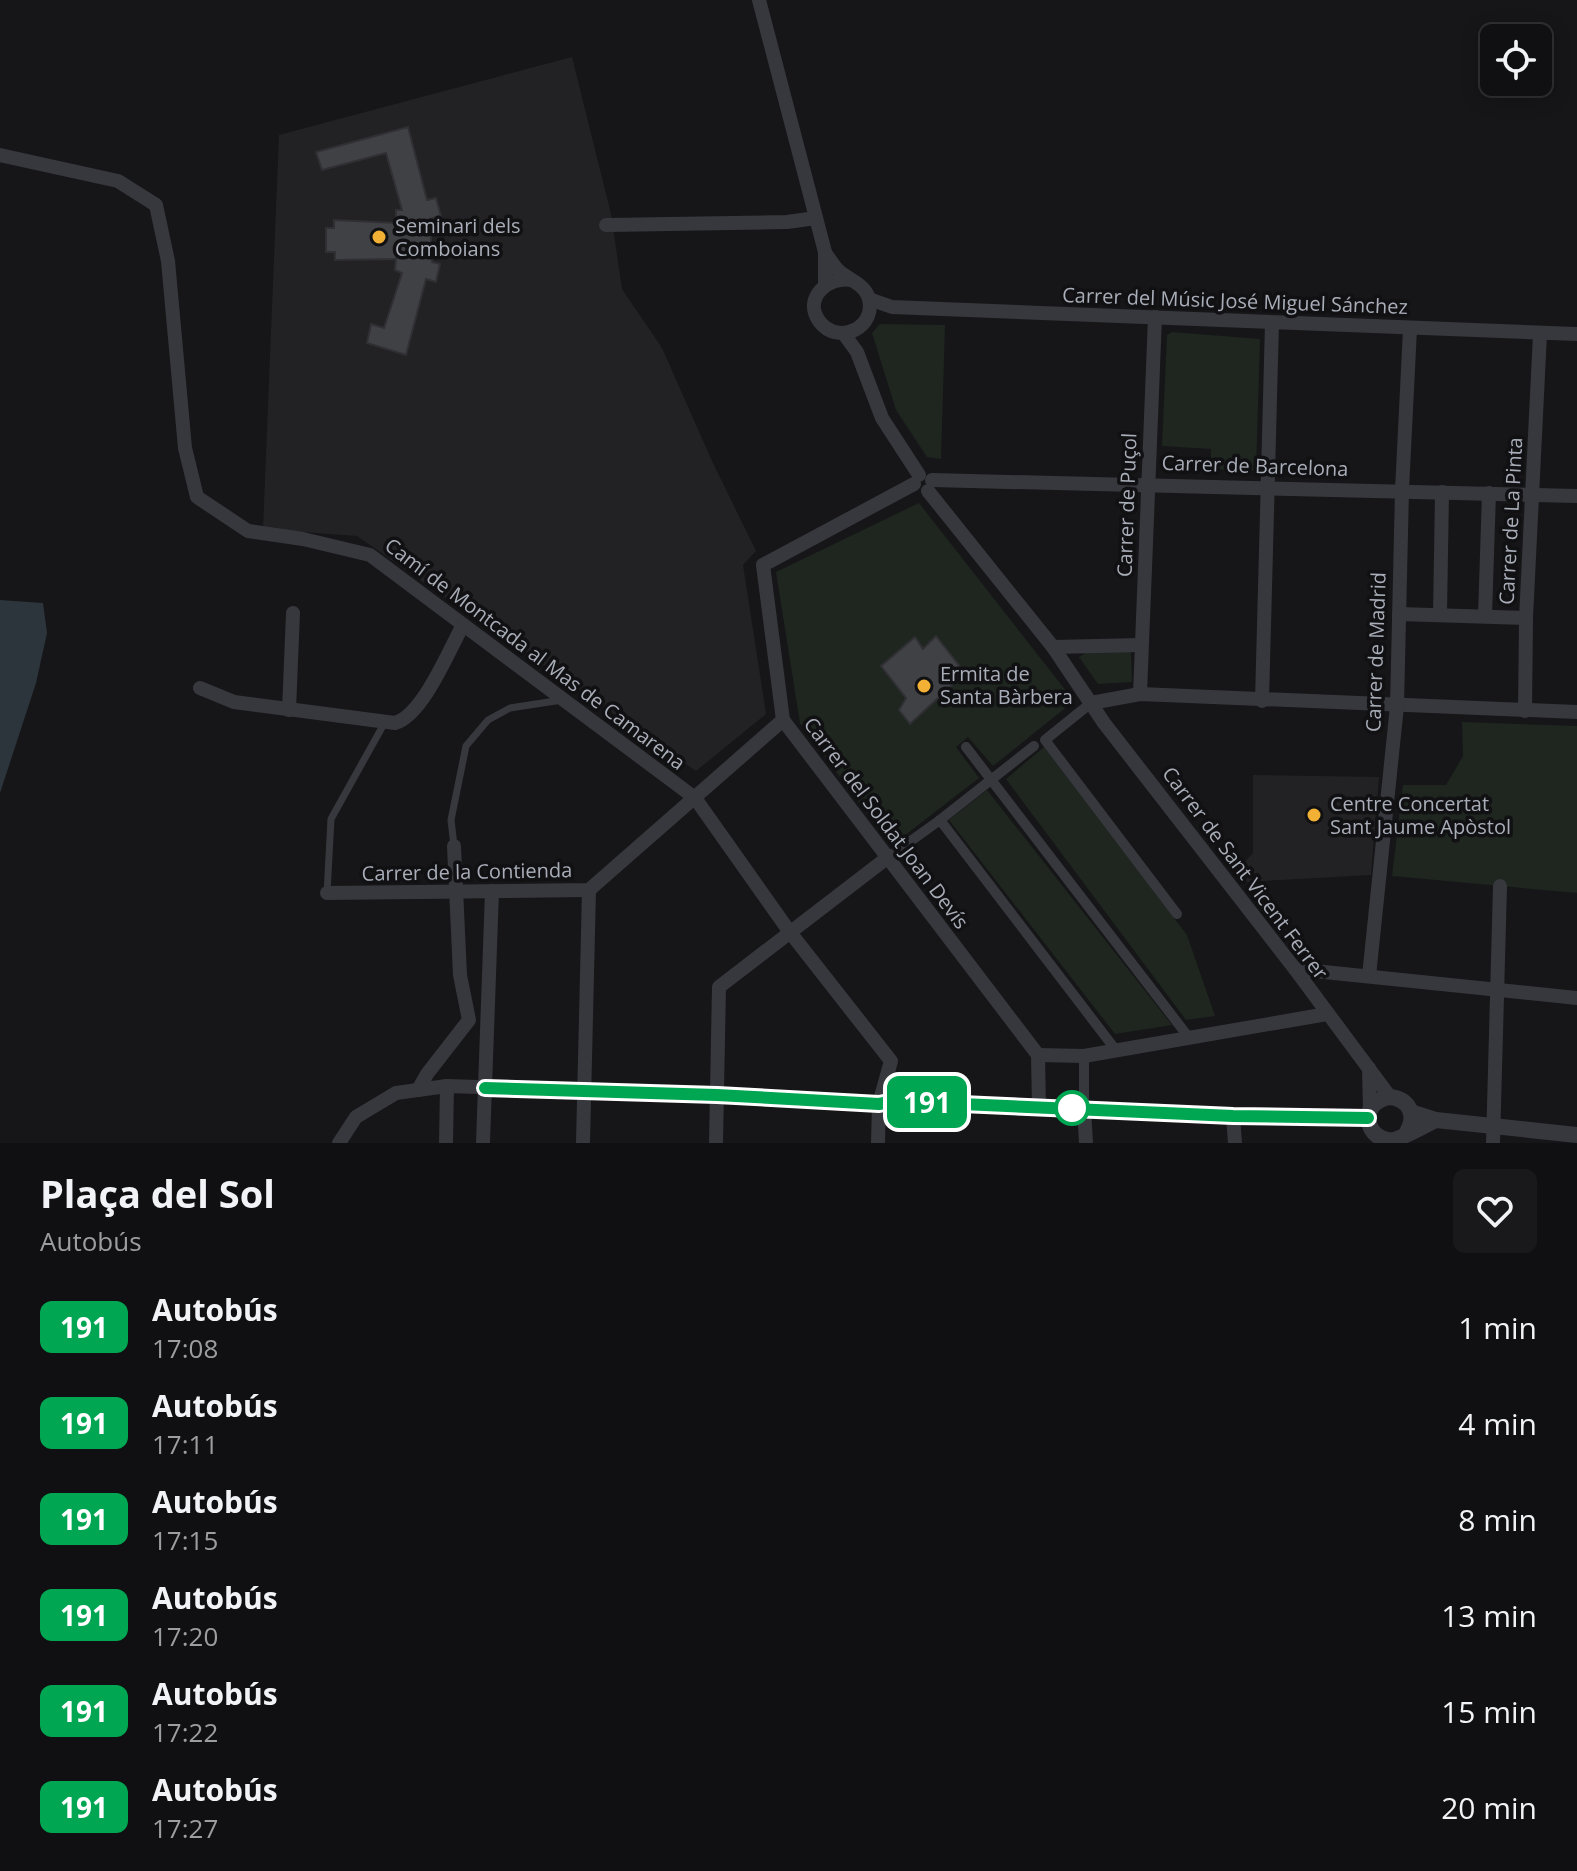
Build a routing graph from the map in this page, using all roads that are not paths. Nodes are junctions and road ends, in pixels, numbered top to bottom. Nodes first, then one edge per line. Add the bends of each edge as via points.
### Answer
1 (759, 0) edge
2 (0, 155) edge
3 (816, 218) junction
4 (606, 225) dead end
5 (825, 252) junction
6 (851, 280) junction
7 (825, 284) junction
8 (869, 299) junction
9 (892, 307) junction
10 (1155, 317) junction
11 (864, 322) junction
12 (1272, 323) junction
13 (1410, 329) junction
14 (844, 334) junction
15 (1540, 334) junction
16 (1577, 334) edge
17 (857, 352) junction
18 (923, 483) junction
19 (1148, 483) junction
20 (1267, 488) junction
21 (1402, 490) junction
22 (1442, 492) junction
23 (1489, 493) junction
24 (1533, 494) junction
25 (1577, 496) edge
26 (293, 613) dead end
27 (1399, 614) junction
28 (1440, 614) junction
29 (1485, 616) junction
30 (1526, 618) junction
31 (463, 625) junction
32 (1141, 645) junction
33 (1053, 647) junction
34 (200, 688) dead end
35 (1140, 694) junction
36 (564, 700) junction
37 (1262, 701) junction
38 (1091, 703) junction
39 (1397, 706) junction
40 (289, 710) junction
41 (1525, 711) junction
42 (1577, 712) edge
43 (783, 720) junction
44 (385, 722) junction
45 (1034, 746) dead end
46 (966, 747) dead end
47 (991, 779) junction
48 (695, 798) junction
49 (940, 820) junction
50 (454, 846) joint
51 (887, 858) junction
52 (1500, 886) dead end
53 (589, 890) junction
54 (492, 891) junction
55 (456, 892) junction
56 (327, 893) joint
57 (1177, 914) dead end
58 (789, 931) junction
59 (1295, 969) junction
60 (1369, 976) junction
61 (1498, 991) junction
62 (1577, 998) edge
63 (1327, 1014) junction
64 (1190, 1039) junction
65 (1115, 1049) junction
66 (1038, 1055) junction
67 (1084, 1056) junction
68 (1369, 1068) junction
69 (447, 1086) junction
70 (485, 1088) junction
71 (418, 1090) junction
72 (586, 1090) junction
73 (717, 1095) junction
74 (1390, 1097) junction
75 (879, 1104) junction
76 (1039, 1107) junction
77 (1084, 1109) junction
78 (1411, 1112) junction
79 (1369, 1114) junction
80 (1233, 1116) junction
81 (1436, 1120) junction
82 (1494, 1125) junction
83 (1577, 1135) edge
84 (1392, 1139) edge
85 (339, 1143) edge
86 (446, 1143) edge
87 (483, 1143) edge
88 (583, 1143) edge
89 (716, 1143) edge
90 (878, 1143) edge
91 (1086, 1143) edge
92 (1235, 1143) edge
93 (1493, 1143) edge

1 - 3 street
2 - 31 street, Camí de Montcada al Mas de Camarena via 118,181 156,205 168,261 185,448 197,497 248,531 370,555
3 - 4 street
3 - 5 street
5 - 6 street
5 - 7 street
6 - 7 street
6 - 8 street
7 - 14 street via 815,298 816,316 827,329
8 - 9 street, Carrer del Músic José Miguel Sánchez
8 - 11 street
9 - 10 street, Carrer del Músic José Miguel Sánchez
9 - 11 street, Carrer del Músic José Miguel Sánchez
10 - 12 street, Carrer del Músic José Miguel Sánchez
10 - 19 street, Carrer de Puçol
11 - 14 street
11 - 17 street
12 - 13 street, Carrer del Músic José Miguel Sánchez
12 - 20 street
13 - 15 street, Carrer del Músic José Miguel Sánchez
13 - 21 street, Carrer de Madrid
14 - 17 street
15 - 16 street, Carrer del Músic José Miguel Sánchez
15 - 24 street, Carrer de La Pinta
17 - 18 street, Carrer de Sant Vicent Ferrer via 882,418
18 - 19 street, Carrer de Barcelona
18 - 33 street, Carrer de Sant Vicent Ferrer
18 - 43 street, Carrer del Soldat Joan Devís via 763,565
19 - 20 street, Carrer de Barcelona
19 - 32 street, Carrer de Puçol
20 - 21 street, Carrer de Barcelona
20 - 37 street
21 - 22 street, Carrer de Barcelona
21 - 27 street, Carrer de Madrid
22 - 23 street, Carrer de Barcelona
22 - 28 street
23 - 24 street, Carrer de Barcelona
23 - 29 street
24 - 25 street, Carrer de Barcelona
24 - 30 street, Carrer de La Pinta
26 - 40 street
27 - 28 street
27 - 39 street, Carrer de Madrid
28 - 29 street
29 - 30 street
30 - 41 street, Carrer de La Pinta
31 - 36 street, Camí de Montcada al Mas de Camarena
31 - 44 street via 405,720
32 - 33 street
32 - 35 street, Carrer de Puçol
33 - 38 street, Carrer de Sant Vicent Ferrer
34 - 40 street via 234,702
35 - 37 street
35 - 38 street
36 - 48 street, Camí de Montcada al Mas de Camarena
36 - 50 lane via 510,708 488,720 466,746 451,820
37 - 39 street
38 - 57 street via 1045,740
38 - 59 street, Carrer de Sant Vicent Ferrer
39 - 41 street
39 - 60 street, Carrer de Madrid
40 - 44 street
41 - 42 street
43 - 48 street, Carrer de la Contienda
43 - 51 street, Carrer del Soldat Joan Devís
44 - 56 lane via 331,819
45 - 47 street
46 - 47 street
47 - 49 street
47 - 64 street
48 - 53 street, Carrer de la Contienda
48 - 58 street, Camí de Montcada al Mas de Camarena
49 - 51 street
49 - 65 street
50 - 55 street
51 - 58 street
51 - 66 street, Carrer del Soldat Joan Devís
52 - 61 street
53 - 54 street, Carrer de la Contienda
53 - 72 street
54 - 55 street, Carrer de la Contienda
54 - 70 street
55 - 56 street, Carrer de la Contienda
55 - 71 street via 460,975 469,1020
58 - 73 street via 719,987
58 - 75 street, Camí de Montcada al Mas de Camarena via 891,1061
59 - 60 street
59 - 63 street, Carrer de Sant Vicent Ferrer
60 - 61 street
61 - 62 street
61 - 82 street
63 - 64 street
63 - 68 street, Carrer de Sant Vicent Ferrer
64 - 65 street
65 - 67 street
66 - 67 street
66 - 76 street
67 - 77 street
68 - 74 street, Carrer de Sant Vicent Ferrer
68 - 79 street
69 - 70 street
69 - 71 street
69 - 86 street
70 - 72 street
70 - 87 street
71 - 85 street via 396,1093 356,1117
72 - 73 street
72 - 88 street
73 - 75 street
73 - 89 street
74 - 78 street via 1403,1101
74 - 79 street via 1378,1100
75 - 76 street
75 - 90 street
76 - 77 street
77 - 80 street
77 - 91 street
78 - 81 street
78 - 84 street via 1411,1126
79 - 80 street
79 - 84 street via 1372,1130
80 - 92 street
81 - 82 street
81 - 84 street
82 - 83 street
82 - 93 street

